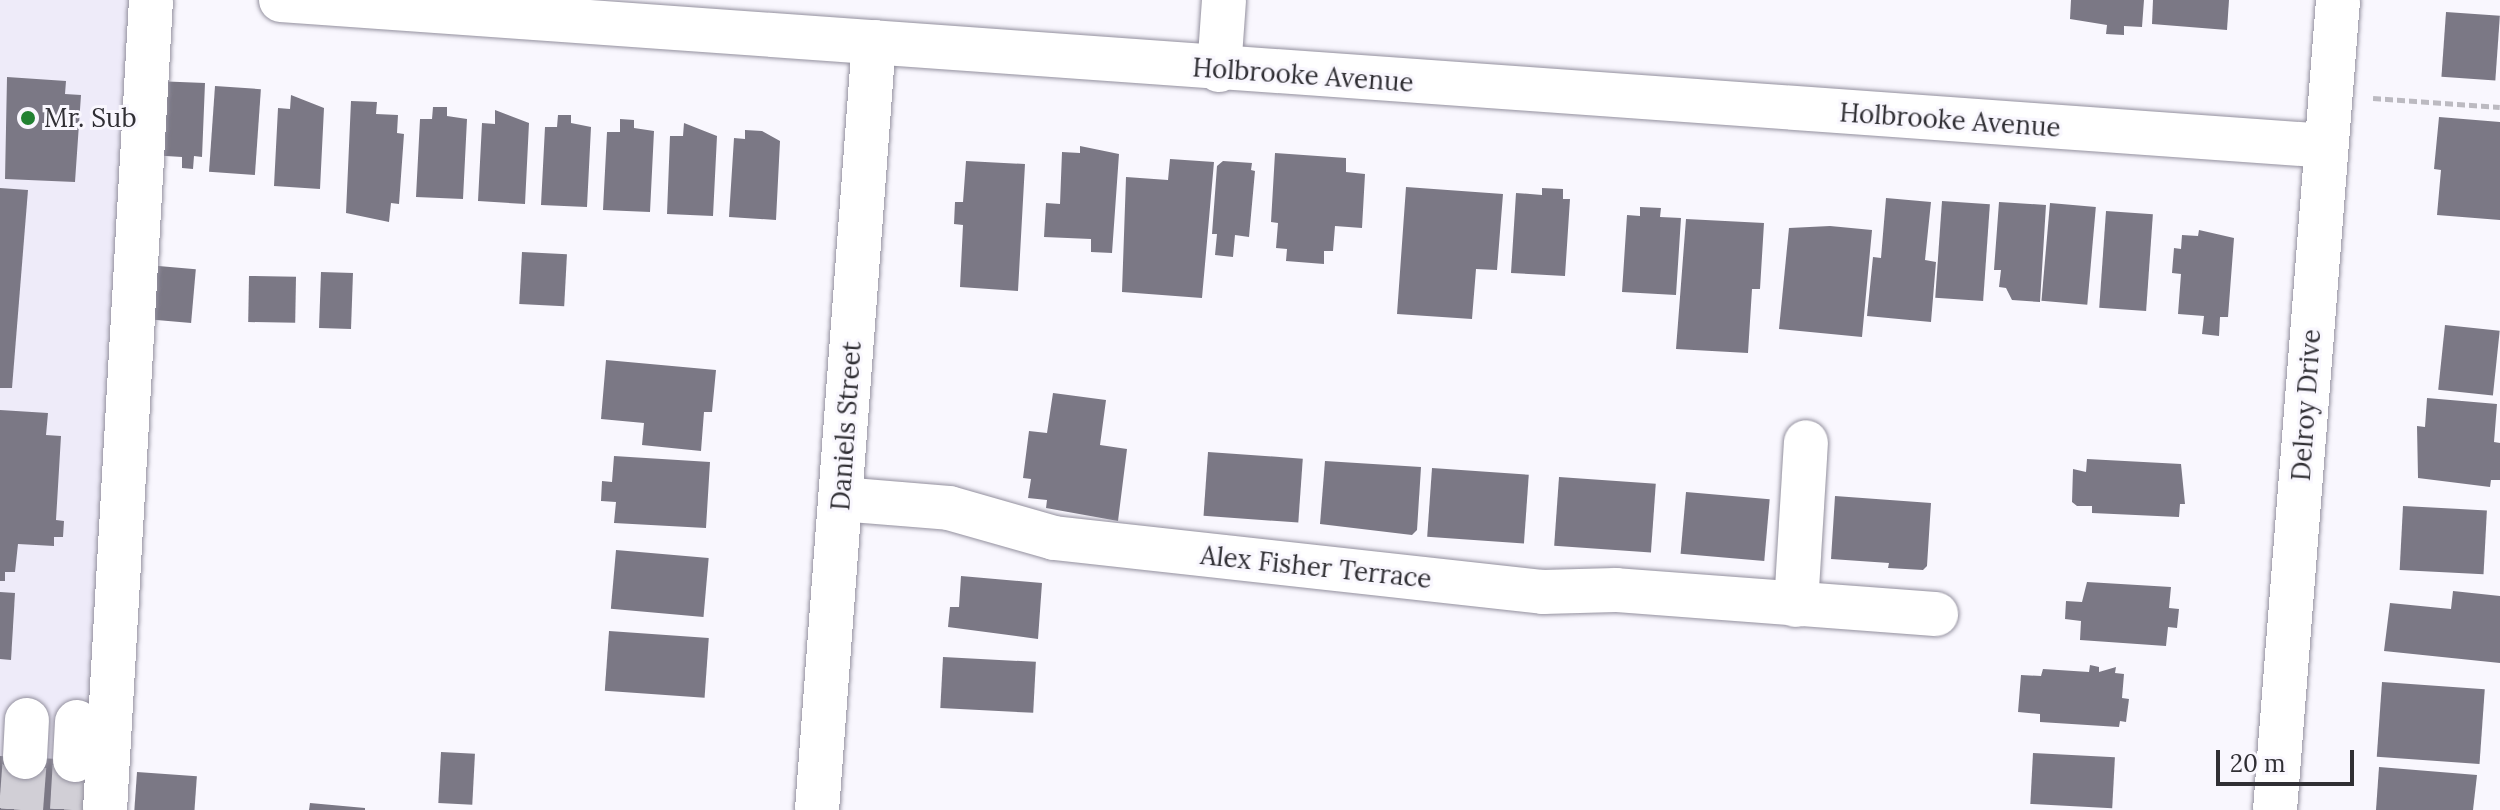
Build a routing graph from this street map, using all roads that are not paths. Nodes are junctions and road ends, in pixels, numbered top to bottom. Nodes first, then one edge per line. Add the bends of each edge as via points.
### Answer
1 (151, 0) edge
2 (281, 0) edge
3 (1224, 0) edge
4 (2338, 0) edge
5 (874, 42) junction
6 (1219, 70) junction
7 (2326, 146) junction
8 (1806, 442) dead end
9 (840, 499) junction
10 (1796, 605) junction
11 (1936, 614) dead end
12 (105, 810) edge
13 (817, 810) edge
14 (2275, 810) edge

1 - 12 street
2 - 5 street, Holbrooke Avenue
3 - 6 street
4 - 7 street, Delroy Drive
5 - 6 street, Holbrooke Avenue
5 - 9 street, Daniels Street
6 - 7 street, Holbrooke Avenue
7 - 14 street, Delroy Drive
8 - 10 street
9 - 10 street, Alex Fisher Terrace via 949,508 1054,538 1316,568 1543,592 1616,590
9 - 13 street, Daniels Street
10 - 11 street, Alex Fisher Terrace

